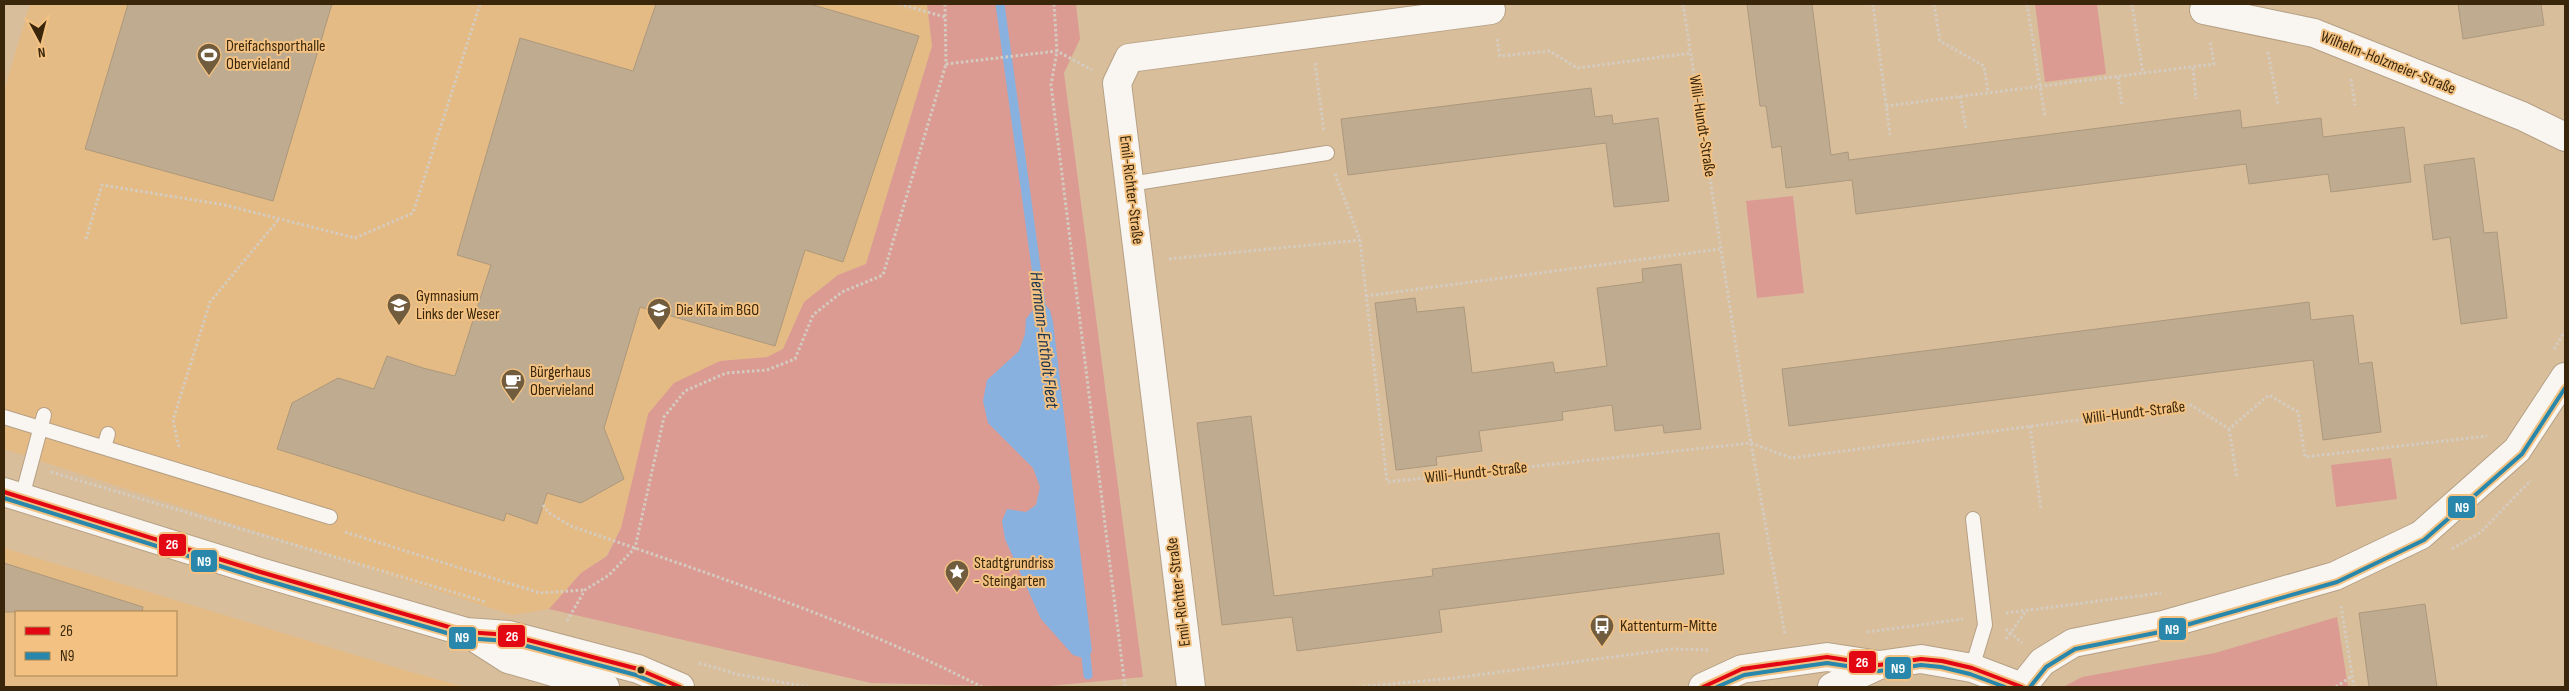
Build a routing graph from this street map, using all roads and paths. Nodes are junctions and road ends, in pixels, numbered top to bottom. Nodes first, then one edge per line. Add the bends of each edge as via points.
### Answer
1 (480, 4) edge
2 (899, 4) edge
3 (945, 4) edge
4 (1054, 4) edge
5 (1683, 4) edge
6 (1873, 4) edge
7 (1934, 4) edge
8 (2027, 4) edge
9 (2132, 4) edge
10 (1491, 10) joint
11 (2204, 10) joint
12 (946, 17) junction
13 (2262, 22) junction
14 (1311, 34) junction
15 (1057, 51) junction
16 (1691, 53) junction
17 (946, 64) junction
18 (2193, 68) junction
19 (2144, 74) junction
20 (2118, 77) junction
21 (1117, 84) junction
22 (2040, 86) junction
23 (1988, 93) junction
24 (1960, 96) junction
25 (2196, 99) dead end
26 (2278, 105) dead end
27 (1886, 106) junction
28 (2122, 106) dead end
29 (2045, 117) dead end
30 (1966, 129) dead end
31 (1890, 135) dead end
32 (2565, 137) edge
33 (1327, 153) junction
34 (1130, 184) junction
35 (280, 219) junction
36 (86, 239) dead end
37 (1360, 240) junction
38 (1720, 249) junction
39 (1140, 262) junction
40 (1366, 296) junction
41 (2565, 330) edge
42 (2558, 366) edge
43 (4, 417) edge
44 (42, 421) junction
45 (2030, 426) junction
46 (2229, 429) junction
47 (2493, 429) dead end
48 (2487, 436) junction
49 (1751, 443) junction
50 (2482, 443) dead end
51 (30, 465) junction
52 (189, 473) junction
53 (2237, 478) dead end
54 (13, 494) edge
55 (543, 505) dead end
56 (2041, 509) dead end
57 (330, 517) joint
58 (1973, 519) dead end
59 (635, 548) junction
60 (585, 590) junction
61 (2169, 592) dead end
62 (488, 603) dead end
63 (2341, 606) dead end
64 (1984, 616) junction
65 (466, 632) junction
66 (1866, 632) dead end
67 (555, 648) junction
68 (1715, 651) dead end
69 (698, 663) dead end
70 (1790, 663) junction
71 (1878, 665) junction
72 (1972, 668) junction
73 (2352, 676) junction
74 (605, 687) edge
75 (680, 687) edge
76 (808, 687) edge
77 (982, 687) edge
78 (1124, 687) edge
79 (1191, 687) edge
80 (1358, 687) edge
81 (1704, 687) edge
82 (1832, 687) edge
83 (2022, 687) edge
84 (2336, 687) edge
85 (2354, 687) edge

1 - 35 path via 413,212 355,238
2 - 12 path
3 - 12 path
4 - 15 path
5 - 16 path, Willi-Hundt-Straße
6 - 27 path
7 - 23 path via 1940,41 1984,66
8 - 22 path
9 - 19 path
10 - 14 street
10 - 16 path via 1500,56 1550,51 1577,68
11 - 13 street, Wilhelm-Holzmeier-Straße
11 - 18 path via 2214,64
12 - 17 path
13 - 26 path
13 - 32 street, Wilhelm-Holzmeier-Straße via 2314,33 2522,116
14 - 21 street via 1129,58
14 - 33 path, Willi-Hundt-Straße
15 - 17 path
15 - 21 path
15 - 78 path via 1051,85
16 - 38 path, Willi-Hundt-Straße
17 - 59 path via 883,274 842,292 813,315 795,359 768,370 726,373 685,391 664,416
18 - 19 path
18 - 25 path
19 - 20 path
20 - 22 path
20 - 28 path
21 - 34 street, Emil-Richter-Straße
22 - 23 path
22 - 29 path
23 - 24 path
24 - 27 path
24 - 30 path
27 - 31 path
33 - 34 lane
33 - 37 path, Willi-Hundt-Straße
34 - 39 street, Emil-Richter-Straße
35 - 36 path via 225,204 102,185
35 - 52 path via 210,302 173,420 181,457
37 - 39 path
37 - 40 path, Willi-Hundt-Straße
38 - 40 path
38 - 49 path, Willi-Hundt-Straße
39 - 79 street, Emil-Richter-Straße
40 - 49 path, Willi-Hundt-Straße via 1387,482
41 - 42 path
42 - 83 street via 2518,450 2421,535 2335,576 2164,625 2073,643 2042,662
43 - 44 lane
44 - 51 lane
44 - 52 lane via 106,440
45 - 46 path, Willi-Hundt-Straße via 2191,405
45 - 49 path, Willi-Hundt-Straße via 1791,458
45 - 56 path
46 - 48 path via 2269,395 2298,412 2305,457
46 - 53 path
47 - 48 path
48 - 50 path
49 - 70 path, Willi-Hundt-Straße
51 - 54 lane
51 - 62 path
52 - 57 lane
54 - 65 street via 257,571
55 - 59 path via 549,513 571,526
57 - 60 path via 346,533 540,593
58 - 64 lane
59 - 60 path via 609,575
59 - 77 path via 920,655
60 - 67 path
61 - 64 path
63 - 73 path
64 - 66 path
64 - 72 lane via 1986,625
65 - 67 street via 509,636
65 - 74 street via 508,659
67 - 75 street via 638,669
68 - 80 path via 1672,649 1455,678
69 - 76 path via 736,674
70 - 71 street via 1827,657
70 - 81 street via 1742,669
71 - 72 street via 1922,659
71 - 82 street
72 - 83 street
73 - 84 path
73 - 85 path

